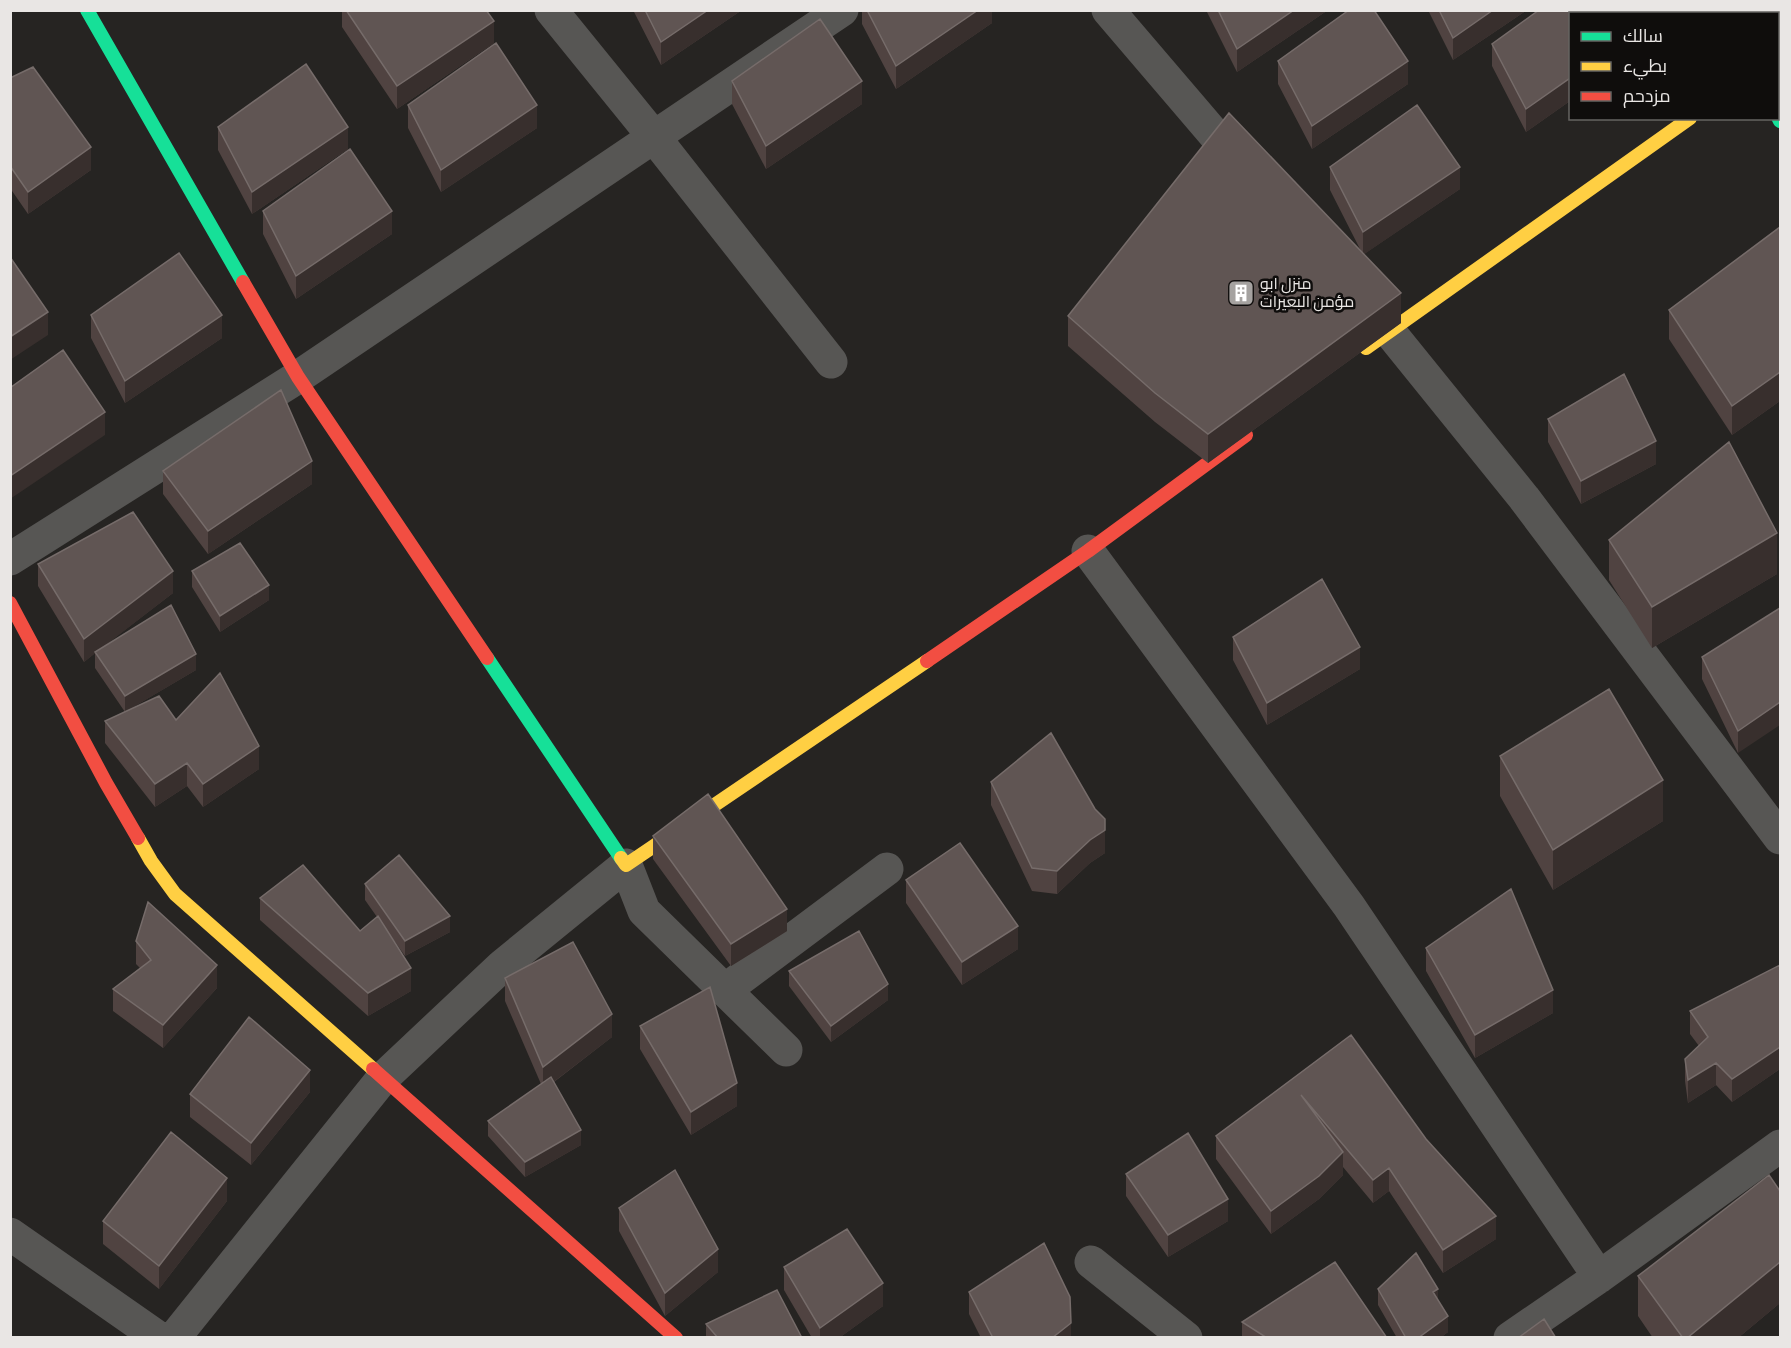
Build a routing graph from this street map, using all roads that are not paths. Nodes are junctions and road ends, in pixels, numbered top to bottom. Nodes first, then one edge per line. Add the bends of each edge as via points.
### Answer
1 (87, 10) edge
2 (551, 10) edge
3 (842, 10) edge
4 (1108, 10) edge
5 (1687, 120) edge
6 (654, 137) junction
7 (1265, 193) edge
8 (1351, 287) edge
9 (1390, 330) junction
10 (1354, 356) edge
11 (831, 362) dead end
12 (298, 377) junction
13 (1255, 429) edge
14 (1088, 551) junction
15 (10, 559) edge
16 (10, 603) edge
17 (1780, 838) edge
18 (626, 866) junction
19 (887, 869) dead end
20 (725, 990) junction
21 (786, 1050) dead end
22 (382, 1079) junction
23 (1780, 1146) edge
24 (10, 1234) edge
25 (1091, 1262) dead end
26 (1599, 1277) junction
27 (159, 1338) edge
28 (174, 1338) edge
29 (676, 1338) edge
30 (1186, 1338) edge
31 (1510, 1338) edge

1 - 12 street
2 - 6 street
3 - 6 street
4 - 7 street
5 - 9 street
6 - 11 street
6 - 12 street
8 - 9 street
9 - 10 street
9 - 17 street via 1524,498
12 - 15 street
12 - 18 street
13 - 14 street
14 - 18 street
14 - 26 street via 1349,906
16 - 22 street via 106,783 175,894
18 - 20 street via 644,911
18 - 22 street via 502,966
19 - 20 street
20 - 21 street
22 - 28 street
22 - 29 street
23 - 26 street
24 - 27 street
25 - 30 street
26 - 31 street

